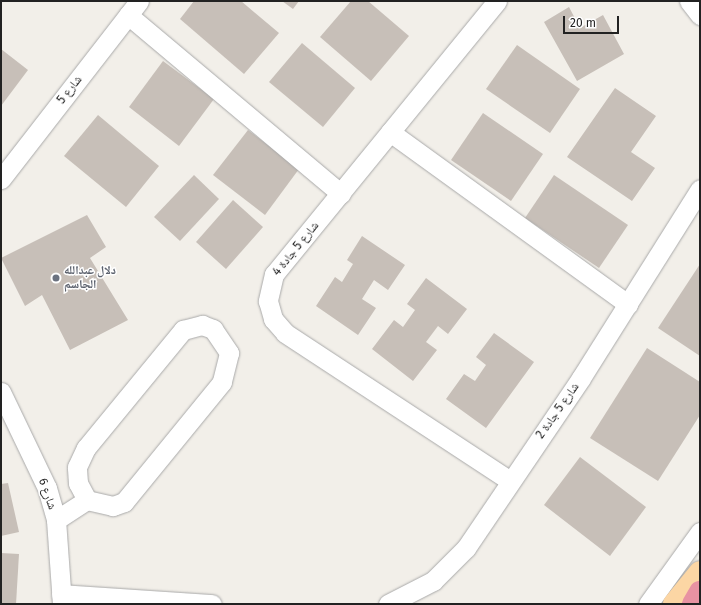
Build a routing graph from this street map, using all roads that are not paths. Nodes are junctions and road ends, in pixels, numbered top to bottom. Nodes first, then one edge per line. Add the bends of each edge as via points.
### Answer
1 (497, 1) edge
2 (689, 1) edge
3 (134, 8) edge
4 (700, 15) edge
5 (390, 132) junction
6 (3, 171) edge
7 (700, 189) edge
8 (341, 194) junction
9 (628, 304) junction
10 (1, 392) edge
11 (509, 480) junction
12 (78, 483) junction
13 (47, 488) junction
14 (87, 500) junction
15 (56, 520) junction
16 (700, 532) edge
17 (700, 572) edge
18 (700, 592) edge
19 (62, 599) edge
20 (212, 604) edge
21 (388, 604) edge
22 (648, 604) edge
23 (674, 604) edge
24 (693, 604) edge

1 - 5 street, شارع 5 جادة 4
2 - 4 street
3 - 6 street, شارع 5
3 - 8 street
5 - 8 street, شارع 5 جادة 4
5 - 9 street
7 - 9 street, شارع 5 جادة 2
8 - 11 street, شارع 5 جادة 4 via 274,274 268,292 273,319 284,333
9 - 11 street, شارع 5 جادة 2
10 - 13 street, شارع 6
11 - 21 street, شارع 5 جادة 2 via 466,548 448,568 416,591
12 - 13 street
12 - 14 street
12 - 14 street via 77,467 86,448 183,330 202,325 213,329 229,353 222,382 124,502 113,506
13 - 15 street, شارع 6
14 - 15 street via 68,509
15 - 19 street, شارع 6
16 - 22 street
17 - 23 main road
18 - 24 highway
19 - 20 street

